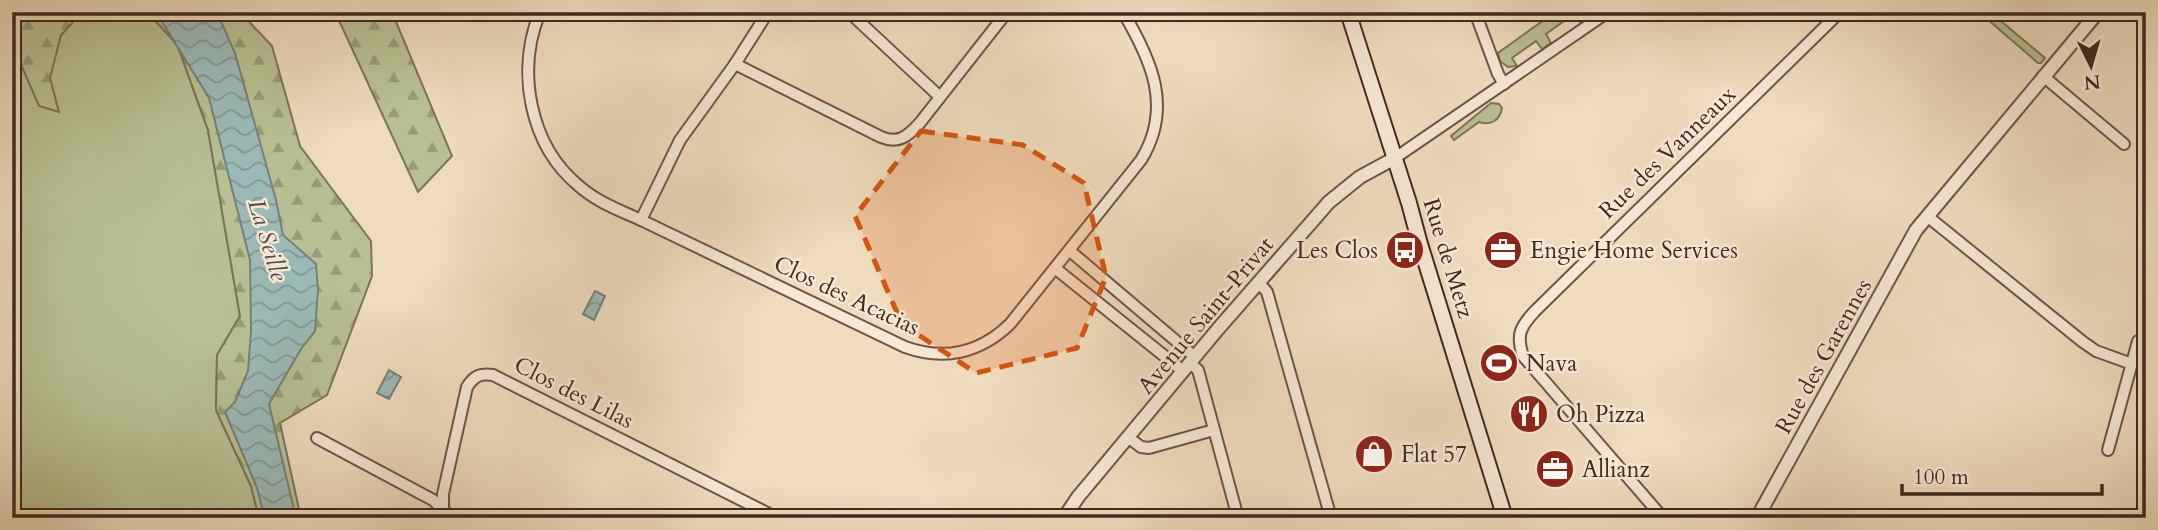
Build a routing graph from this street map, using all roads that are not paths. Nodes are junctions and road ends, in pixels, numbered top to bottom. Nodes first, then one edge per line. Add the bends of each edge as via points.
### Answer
1 (540, 12) edge
2 (768, 12) edge
3 (849, 12) edge
4 (1007, 12) edge
5 (1123, 12) edge
6 (1348, 12) edge
7 (1475, 12) edge
8 (1608, 12) edge
9 (1840, 12) edge
10 (2098, 12) edge
11 (735, 64) junction
12 (2043, 76) junction
13 (1504, 84) junction
14 (940, 97) junction
15 (2124, 144) dead end
16 (1395, 158) junction
17 (1927, 216) junction
18 (640, 220) junction
19 (1070, 251) junction
20 (1056, 269) junction
21 (1259, 283) junction
22 (2138, 341) dead end
23 (1189, 364) junction
24 (2132, 364) junction
25 (1214, 430) junction
26 (317, 438) dead end
27 (1129, 438) junction
28 (2108, 450) dead end
29 (446, 515) edge
30 (777, 518) edge
31 (1064, 518) edge
32 (1238, 518) edge
33 (1331, 518) edge
34 (1505, 518) edge
35 (1663, 518) edge
36 (1758, 518) edge

1 - 18 street, Clos des Acacias via 531,38 528,73 531,108 544,141 577,185
2 - 11 street
3 - 14 street
4 - 14 street
5 - 19 street, Clos des Acacias via 1154,82 1155,130 1141,160
6 - 16 main road, Rue de Metz
7 - 13 street
8 - 13 street
9 - 35 street, Rue des Vanneaux via 1525,322 1519,337 1523,356
10 - 12 street, Rue des Garennes
11 - 14 street via 893,140 911,133
11 - 18 street via 680,140
12 - 15 street
12 - 17 street, Rue des Garennes
13 - 16 street
16 - 21 street, Avenue Saint-Privat via 1360,177 1329,202
16 - 34 main road, Rue de Metz
17 - 24 street via 2083,342
17 - 36 street, Rue des Garennes via 1907,244
18 - 20 street, Clos des Acacias via 905,347 932,354 969,351 999,335
19 - 20 street, Clos des Acacias
19 - 23 street
20 - 23 street
21 - 23 street, Avenue Saint-Privat
21 - 33 street via 1267,292
22 - 24 street
23 - 25 street via 1198,370
23 - 27 street, Avenue Saint-Privat
24 - 28 street
25 - 27 street via 1149,448
25 - 32 street
26 - 29 street, Clos des Lilas via 433,500
27 - 31 street, Avenue Saint-Privat
29 - 30 street, Clos des Lilas via 443,494 467,387 484,374

